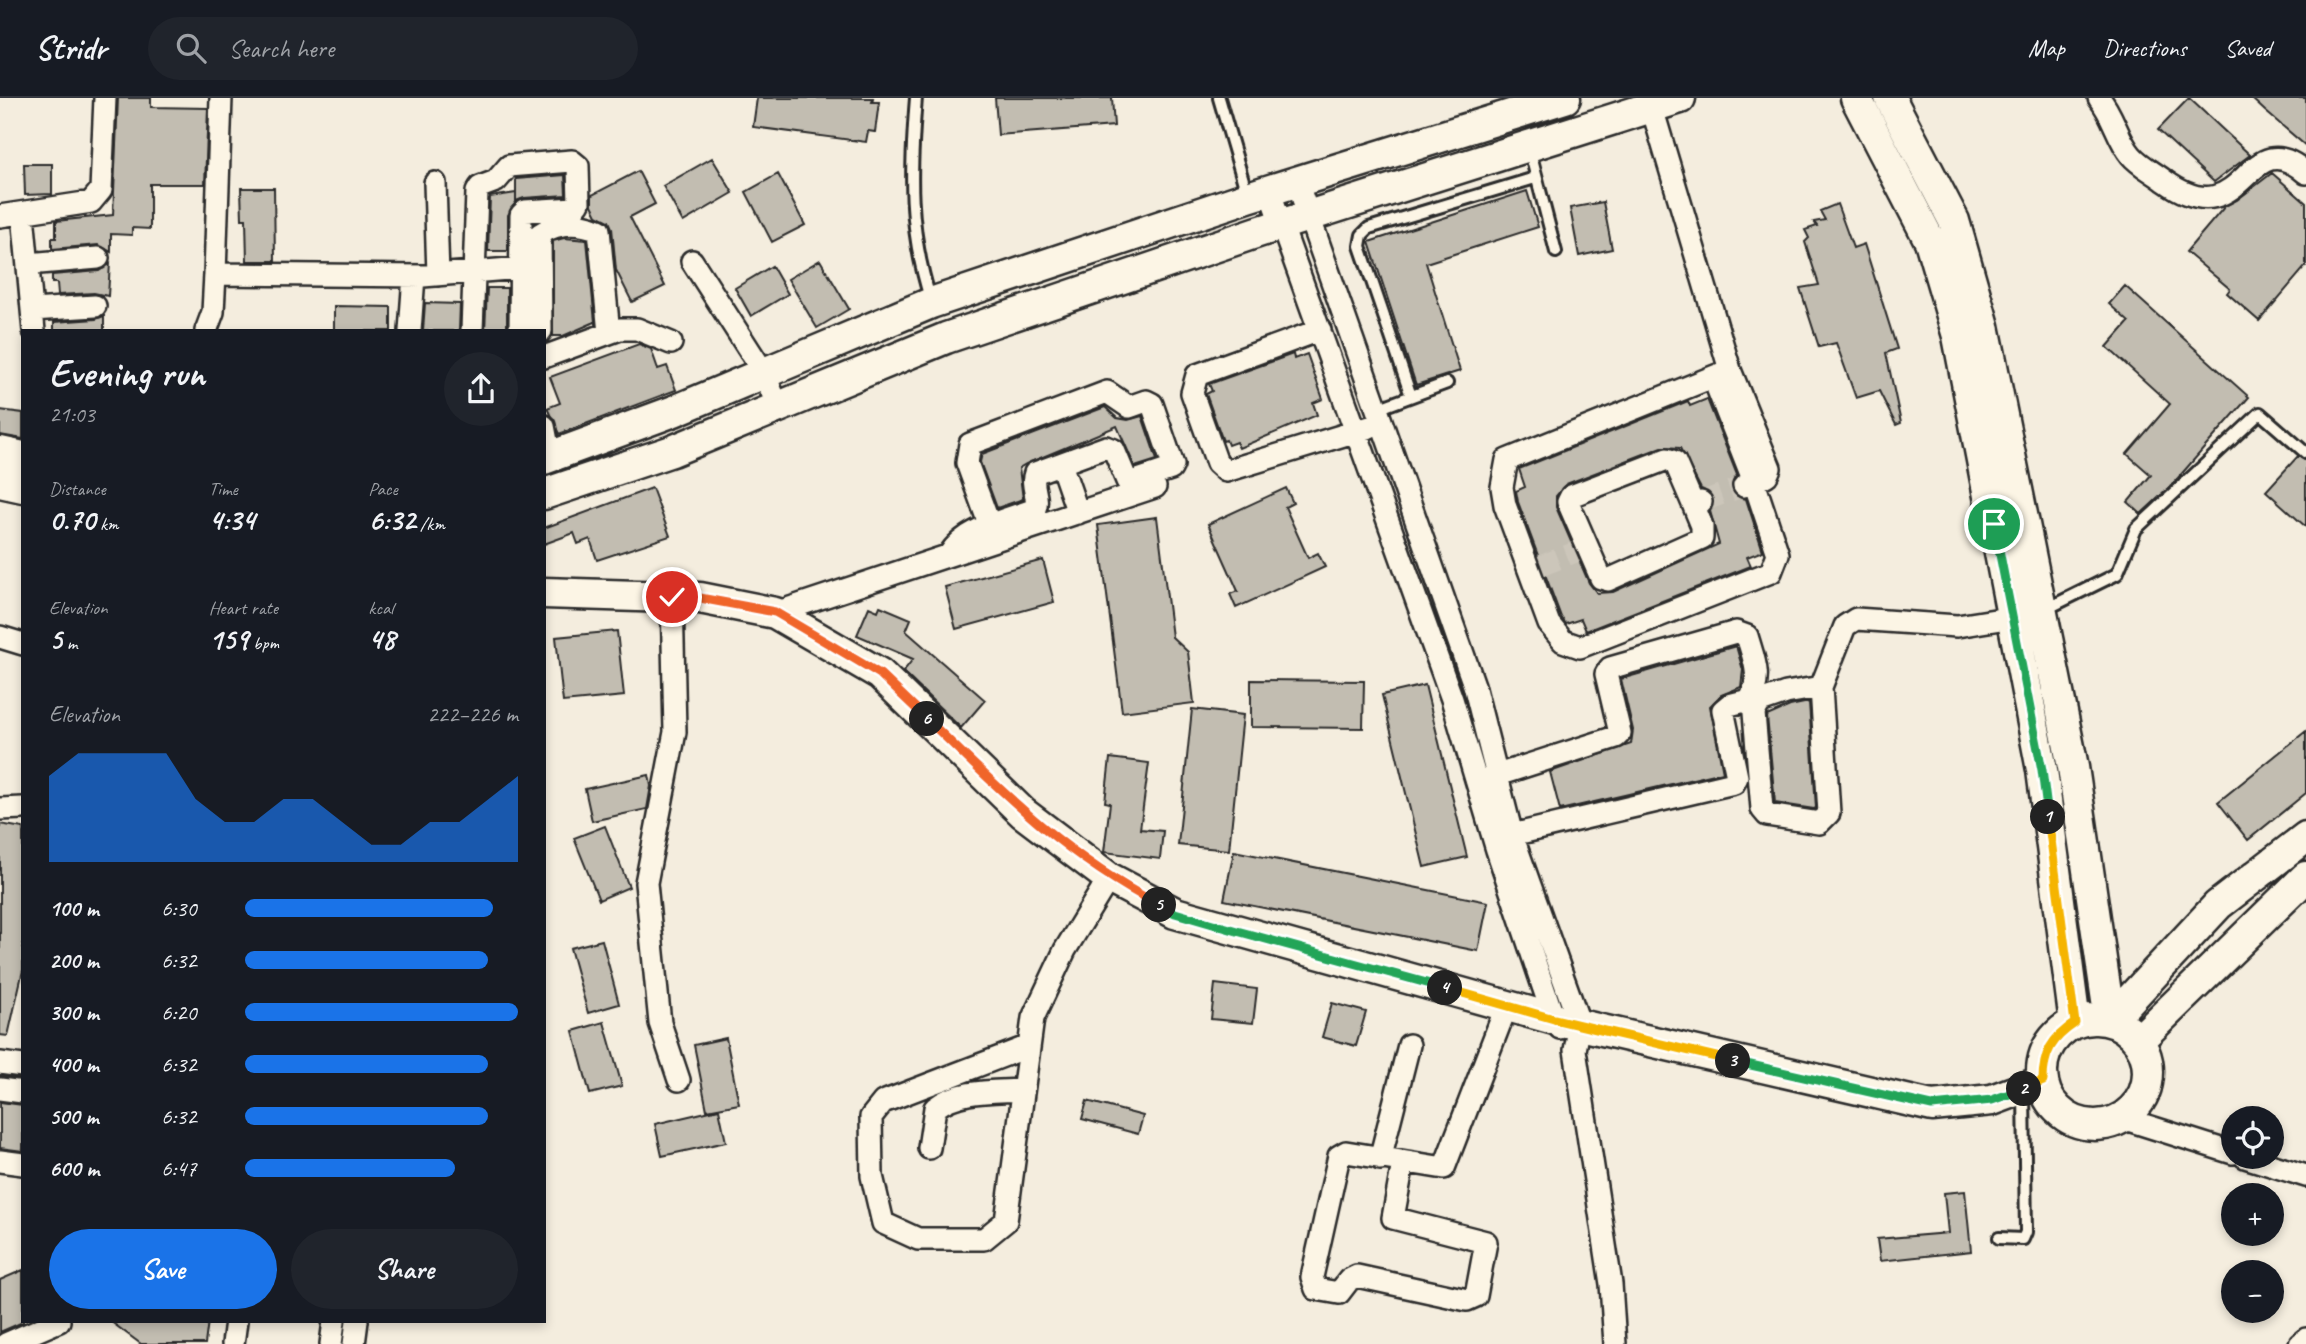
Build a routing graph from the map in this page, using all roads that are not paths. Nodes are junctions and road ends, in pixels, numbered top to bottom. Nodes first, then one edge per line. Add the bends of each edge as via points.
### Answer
1 (105, 98) edge
2 (221, 98) edge
3 (916, 98) edge
4 (1219, 98) edge
5 (1565, 98) edge
6 (1679, 98) edge
7 (1856, 98) edge
8 (1890, 98) edge
9 (2099, 98) edge
10 (1649, 103) edge
11 (1504, 117) junction
12 (1522, 150) junction
13 (2306, 173) edge
14 (1535, 178) junction
15 (435, 184) dead end
16 (1271, 190) junction
17 (23, 214) junction
18 (0, 216) edge
19 (1295, 221) junction
20 (1556, 253) dead end
21 (98, 258) dead end
22 (692, 261) dead end
23 (27, 264) junction
24 (521, 268) junction
25 (475, 270) junction
26 (215, 274) junction
27 (438, 275) junction
28 (414, 276) junction
29 (932, 303) junction
30 (95, 306) dead end
31 (33, 320) edge
32 (207, 329) edge
33 (410, 329) edge
34 (472, 329) edge
35 (520, 329) edge
36 (541, 329) edge
37 (1320, 330) junction
38 (609, 333) junction
39 (943, 340) junction
40 (671, 343) dead end
41 (546, 356) edge
42 (764, 373) junction
43 (1722, 374) junction
44 (1447, 383) dead end
45 (1411, 396) junction
46 (778, 407) junction
47 (1379, 416) junction
48 (1358, 431) junction
49 (0, 452) edge
50 (2306, 453) edge
51 (21, 457) edge
52 (547, 458) edge
53 (1061, 464) junction
54 (0, 482) edge
55 (1157, 486) dead end
56 (21, 487) edge
57 (546, 493) edge
58 (1078, 513) junction
59 (990, 526) junction
60 (1585, 548) joint
61 (949, 555) junction
62 (546, 593) edge
63 (672, 597) junction
64 (2042, 611) junction
65 (775, 612) junction
66 (2013, 619) junction
67 (0, 637) edge
68 (21, 643) edge
69 (1821, 687) junction
70 (1487, 779) junction
71 (21, 808) edge
72 (0, 809) edge
73 (1512, 835) junction
74 (2306, 837) edge
75 (2306, 877) edge
76 (1109, 878) junction
77 (1507, 1005) junction
78 (2110, 1021) junction
79 (2075, 1023) junction
80 (1570, 1031) junction
81 (2138, 1041) junction
82 (1409, 1045) dead end
83 (1029, 1046) junction
84 (0, 1063) edge
85 (21, 1066) edge
86 (679, 1080) dead end
87 (2033, 1085) junction
88 (0, 1088) edge
89 (1023, 1090) junction
90 (21, 1091) edge
91 (2122, 1118) junction
92 (929, 1148) dead end
93 (2221, 1149) edge
94 (1380, 1158) junction
95 (0, 1161) edge
96 (1403, 1163) junction
97 (21, 1164) edge
98 (2284, 1169) edge
99 (2306, 1176) edge
100 (1999, 1238) dead end
101 (54, 1323) edge
102 (236, 1323) edge
103 (334, 1323) edge
104 (357, 1323) edge
105 (2306, 1339) edge
106 (6, 1344) edge
107 (233, 1344) edge
108 (331, 1344) edge
109 (354, 1344) edge
110 (1615, 1344) edge
111 (2300, 1344) edge

1 - 17 street via 101,190 91,202
2 - 26 street
3 - 29 lane via 911,196 917,259
4 - 16 lane
5 - 11 street
6 - 10 street
7 - 66 street via 1930,241 1958,336
8 - 64 street via 1958,234 1984,326
9 - 13 street via 2131,155 2182,193 2216,198 2268,159 2285,160
10 - 12 street
10 - 43 street
11 - 12 street
11 - 16 street
12 - 14 lane
12 - 19 street
14 - 20 lane
14 - 45 lane via 1369,228 1362,235 1360,246
15 - 27 street
16 - 19 street
16 - 19 street
16 - 29 street
17 - 18 street
17 - 23 street
19 - 37 street
19 - 39 street
19 - 47 street
21 - 23 street
22 - 42 street
23 - 31 street
24 - 25 street
24 - 25 street via 524,211 575,208 579,203 578,166 572,161 509,166 496,181 480,187
24 - 35 street
25 - 27 street
25 - 34 street
26 - 28 street
26 - 32 street via 213,312
27 - 28 street
28 - 33 street
29 - 39 street
29 - 42 street
30 - 31 street
36 - 38 street via 540,234 553,225 584,224 599,230
37 - 48 street
37 - 48 street via 1197,376 1192,393 1217,463 1226,471
38 - 40 street via 637,329
38 - 41 street
39 - 46 street
42 - 46 street
42 - 52 street
43 - 43 street via 1507,460 1502,487 1505,505 1534,568 1549,624 1563,641 1580,647 1771,572 1778,554 1749,484 1767,475 1770,468
44 - 45 lane
45 - 47 lane
46 - 57 street via 672,451
47 - 48 street
47 - 70 street via 1474,685
48 - 70 street via 1452,699
49 - 51 street
50 - 64 lane via 2260,413 2136,529 2117,574
53 - 58 street
53 - 59 street via 1035,473 1035,509
53 - 59 street via 1106,447 1114,450 1126,481 1173,465 1152,404 1146,401 1129,407 1107,393 970,444 967,463
54 - 56 street
55 - 58 street
58 - 61 street
59 - 61 street via 957,542
60 - 60 street via 1601,578 1608,580 1702,538 1697,503 1675,462 1667,459 1571,496 1568,502
61 - 65 street
62 - 63 street
63 - 65 street
63 - 86 street via 675,732 646,883 660,1023
64 - 66 street
64 - 78 street via 2073,767
65 - 76 street via 880,674 1023,813
66 - 69 street via 1956,626 1856,619 1845,626
66 - 79 street via 2042,770
67 - 68 street
69 - 69 street via 1760,702 1754,713 1762,809 1767,816 1819,823 1829,813
70 - 73 street
70 - 73 street via 1616,737 1620,733 1606,674 1610,668 1736,632 1747,636 1759,677 1757,688 1749,700 1723,710 1737,777 1734,783
70 - 80 street
71 - 72 street
73 - 80 street
74 - 78 street via 2218,905
75 - 81 street
76 - 77 street via 1175,913
76 - 83 street via 1065,950 1033,1018
77 - 80 street
77 - 96 street via 1449,1164 1438,1169
78 - 79 street
78 - 81 street
79 - 87 street via 2049,1046
80 - 87 street via 1932,1106 1992,1100
80 - 110 street via 1611,1284
81 - 91 street via 2146,1057 2146,1084 2135,1107
82 - 94 street
83 - 89 street
83 - 89 street via 883,1102 871,1116 872,1176 883,1223 918,1239 984,1240 1006,1221
84 - 85 street
87 - 91 street via 2073,1121 2098,1125
87 - 100 lane via 2026,1232 2023,1239
88 - 90 street
89 - 92 street via 959,1095 944,1102 935,1108
91 - 93 street
94 - 96 street
94 - 96 street via 1346,1152 1339,1156 1313,1285 1339,1293 1357,1276 1472,1299 1478,1291 1486,1242 1395,1220
95 - 97 street
98 - 99 street
101 - 106 street
102 - 107 street
103 - 108 street
104 - 109 street
105 - 111 street

